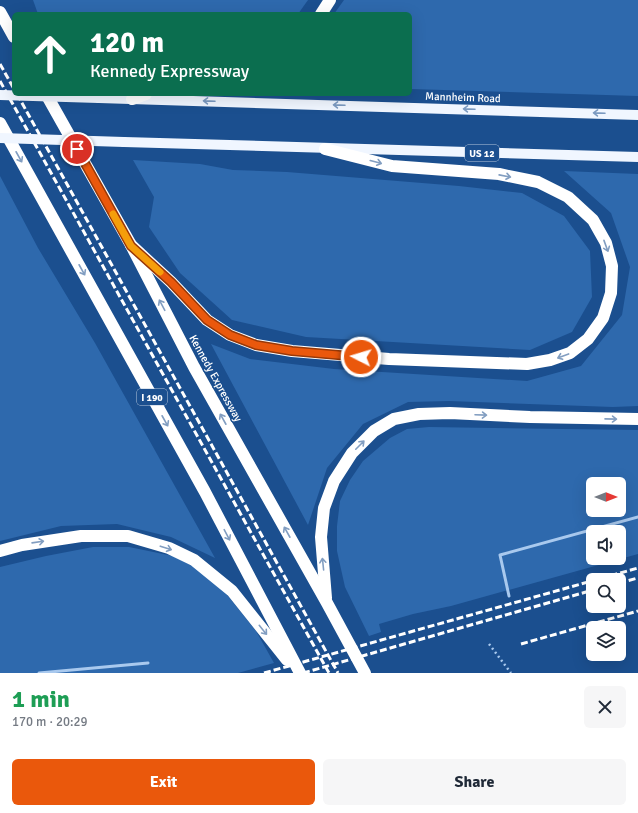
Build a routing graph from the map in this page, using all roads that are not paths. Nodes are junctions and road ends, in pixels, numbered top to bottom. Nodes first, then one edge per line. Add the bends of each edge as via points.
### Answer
1 (330, 0) edge
2 (0, 6) edge
3 (0, 12) edge
4 (322, 12) edge
5 (7, 25) junction
6 (12, 34) edge
7 (0, 95) edge
8 (12, 95) edge
9 (33, 96) edge
10 (47, 96) edge
11 (140, 96) edge
12 (132, 99) junction
13 (638, 115) edge
14 (0, 122) edge
15 (0, 138) edge
16 (325, 148) junction
17 (638, 157) edge
18 (131, 246) junction
19 (638, 419) edge
20 (638, 517) edge
21 (0, 551) edge
22 (509, 596) dead end
23 (327, 603) junction
24 (148, 663) dead end
25 (39, 673) edge
26 (299, 673) edge
27 (365, 673) edge

1 - 4 highway
2 - 5 highway
3 - 5 highway
5 - 6 highway
7 - 8 main road, Mannheim Road, bridge
9 - 12 main road, Mannheim Road, bridge
10 - 18 highway, Kennedy Expressway
11 - 12 highway
13 -> 12 main road, Mannheim Road
14 -> 26 highway, I 190 via 201,485
15 - 16 main road, US 12, bridge
16 - 17 main road, US 12
16 -> 18 highway via 392,166 499,174 538,182 568,197 593,220 606,243 612,266 611,293 603,318 588,338 570,353 527,364 389,359 292,351 256,345 230,335 207,320 171,282
23 -> 18 highway, Kennedy Expressway via 194,367
23 -> 19 highway via 321,543 324,508 334,481 352,453 374,431 394,419 419,414
20 - 22 lane via 500,555
21 -> 26 highway via 81,536 128,536 169,548 194,560 232,591
23 - 27 highway, Kennedy Expressway
24 - 25 lane

